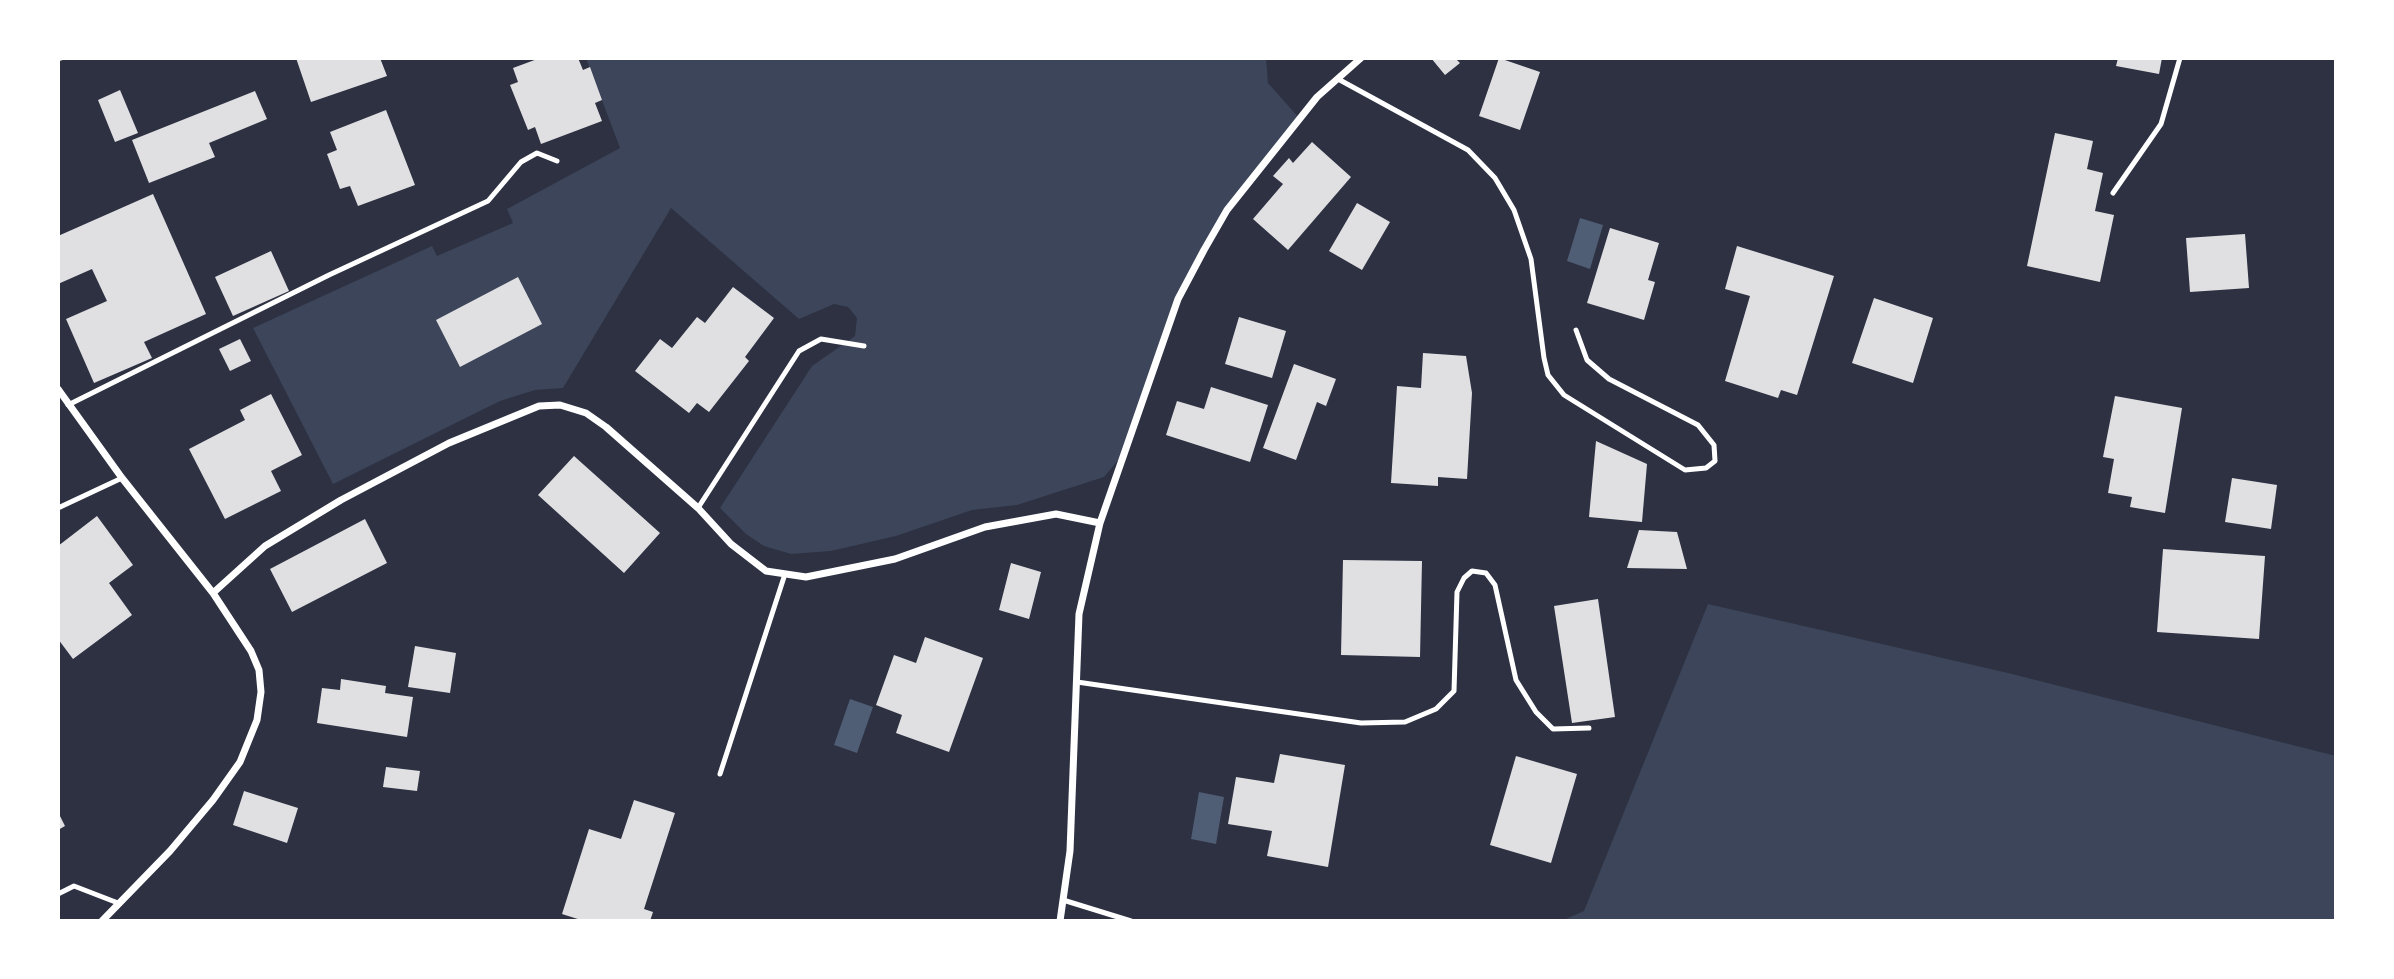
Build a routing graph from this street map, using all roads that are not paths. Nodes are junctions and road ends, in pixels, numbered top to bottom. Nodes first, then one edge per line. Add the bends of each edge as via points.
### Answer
1 (1361, 58) edge
2 (2180, 58) edge
3 (1338, 79) junction
4 (557, 161) dead end
5 (2113, 193) dead end
6 (1576, 330) dead end
7 (864, 346) dead end
8 (58, 389) edge
9 (68, 405) junction
10 (122, 478) junction
11 (58, 508) edge
12 (698, 508) junction
13 (1100, 523) junction
14 (785, 574) junction
15 (213, 593) junction
16 (1077, 682) junction
17 (1589, 728) dead end
18 (720, 774) dead end
19 (58, 894) edge
20 (1063, 900) junction
21 (118, 903) junction
22 (102, 921) edge
23 (1060, 921) edge
24 (1131, 921) edge

1 - 3 street
2 - 5 lane via 2161,124
3 - 6 lane via 1468,150 1495,178 1514,210 1531,259 1548,375 1563,395 1685,470 1706,468 1715,461 1714,445 1698,425 1609,379 1587,360
3 - 13 street via 1317,97 1227,210 1204,250 1178,299
4 - 9 lane via 537,153 521,162 488,201
7 - 12 lane via 821,339 799,351
8 - 9 street
9 - 10 street
10 - 11 lane
10 - 15 street
12 - 14 street via 731,544 766,571
12 - 15 street via 586,413 560,405 539,406 449,443 341,500 265,546
13 - 14 street via 1056,514 985,527 895,559 806,577
13 - 16 street via 1079,614
14 - 18 lane
15 - 21 street via 251,651 258,670 257,720 240,762 213,800
16 - 17 lane via 1361,723 1405,722 1436,709 1454,691 1457,592 1472,571 1486,573 1495,585 1516,680 1536,712 1553,729
16 - 20 street via 1070,851
19 - 21 lane via 74,886
20 - 23 street
20 - 24 lane
21 - 22 street

